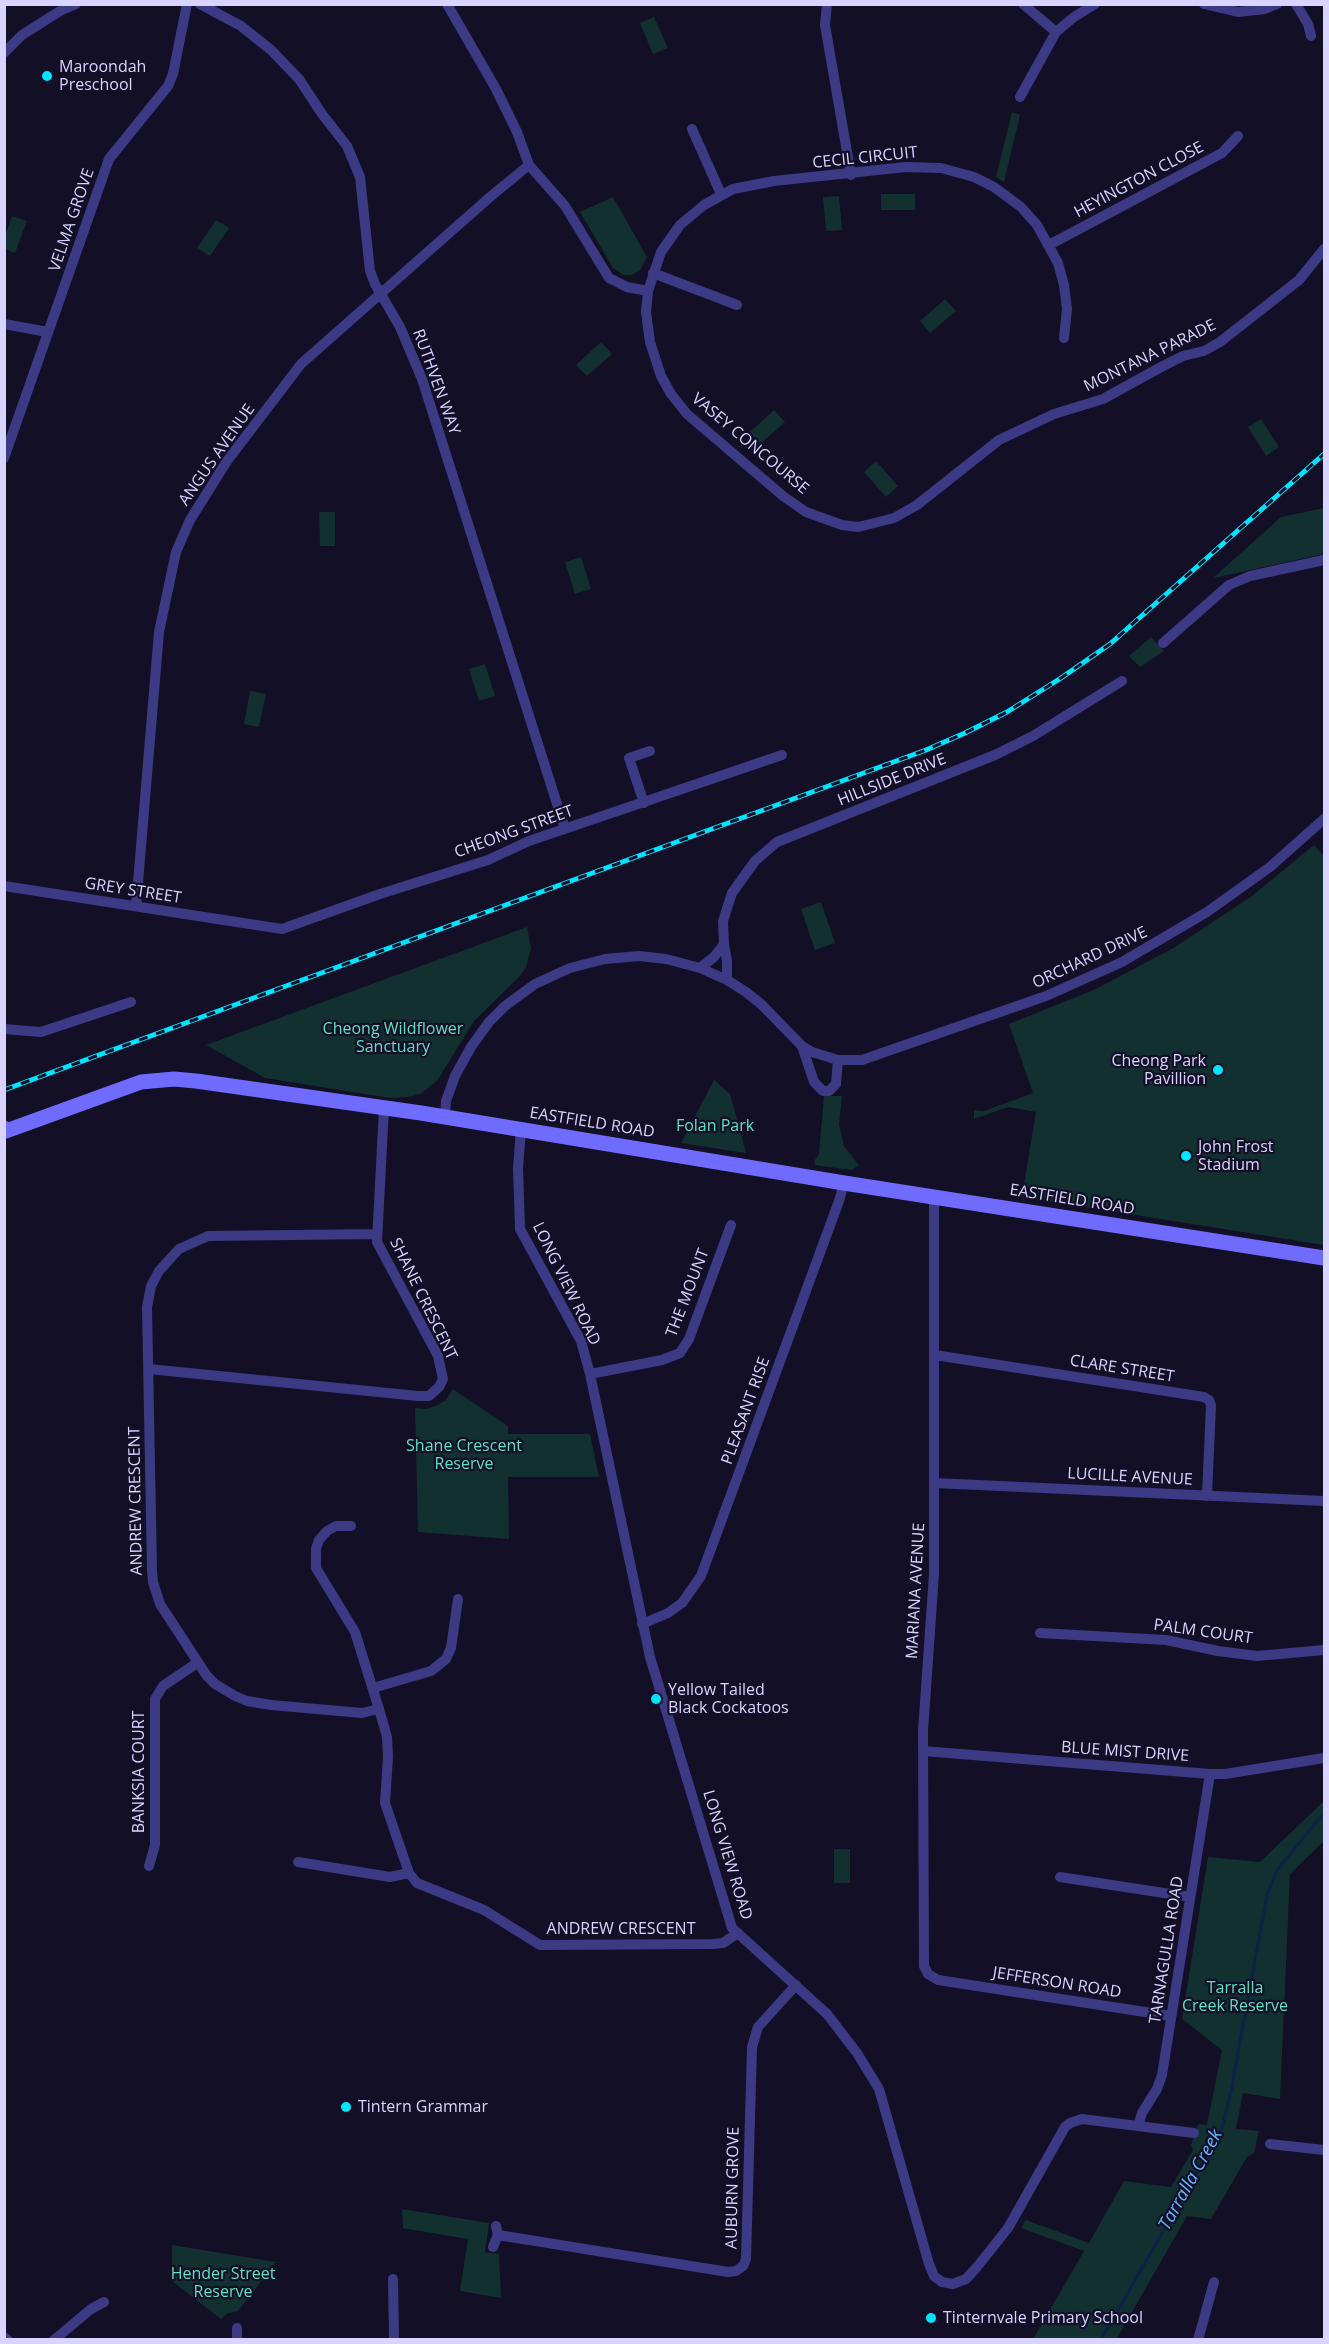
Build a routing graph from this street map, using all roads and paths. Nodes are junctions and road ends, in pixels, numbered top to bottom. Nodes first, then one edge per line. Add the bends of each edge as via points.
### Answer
1 (76, 4) edge
2 (187, 4) edge
3 (200, 4) edge
4 (447, 4) edge
5 (827, 4) edge
6 (1023, 4) edge
7 (1095, 4) edge
8 (1204, 4) edge
9 (1277, 4) edge
10 (1296, 4) edge
11 (1056, 32) junction
12 (1311, 36) dead end
13 (4, 53) edge
14 (1020, 98) dead end
15 (692, 129) dead end
16 (1238, 136) dead end
17 (529, 165) junction
18 (851, 175) junction
19 (721, 194) junction
20 (1049, 245) junction
21 (1324, 249) edge
22 (653, 273) junction
23 (648, 291) junction
24 (381, 294) junction
25 (737, 304) dead end
26 (4, 324) edge
27 (48, 332) junction
28 (1064, 338) dead end
29 (999, 440) joint
30 (4, 458) edge
31 (1324, 560) edge
32 (1163, 643) dead end
33 (1122, 681) dead end
34 (650, 751) dead end
35 (782, 755) dead end
36 (644, 803) junction
37 (1324, 819) edge
38 (565, 829) junction
39 (4, 886) edge
40 (136, 906) junction
41 (256, 926) joint
42 (724, 944) junction
43 (700, 968) junction
44 (727, 980) junction
45 (131, 1002) dead end
46 (4, 1029) edge
47 (802, 1046) junction
48 (838, 1060) junction
49 (384, 1108) junction
50 (445, 1117) junction
51 (5, 1130) edge
52 (520, 1130) junction
53 (844, 1183) junction
54 (934, 1197) junction
55 (731, 1225) dead end
56 (376, 1234) junction
57 (1324, 1258) edge
58 (935, 1355) junction
59 (149, 1369) junction
60 (590, 1374) junction
61 (935, 1483) junction
62 (1207, 1496) junction
63 (1324, 1501) edge
64 (351, 1526) dead end
65 (458, 1599) dead end
66 (642, 1624) junction
67 (1040, 1634) dead end
68 (1324, 1650) edge
69 (198, 1663) junction
70 (373, 1688) junction
71 (379, 1709) junction
72 (923, 1751) junction
73 (1324, 1758) edge
74 (1210, 1774) junction
75 (298, 1862) dead end
76 (149, 1866) dead end
77 (409, 1873) junction
78 (1060, 1877) dead end
79 (1190, 1897) junction
80 (738, 1934) junction
81 (938, 1980) joint
82 (796, 1984) junction
83 (1172, 2016) junction
84 (1138, 2126) junction
85 (1194, 2133) dead end
86 (1270, 2144) dead end
87 (1324, 2150) edge
88 (493, 2247) dead end
89 (393, 2279) dead end
90 (1214, 2282) dead end
91 (104, 2302) dead end
92 (237, 2328) dead end
93 (54, 2340) edge
94 (237, 2340) edge
95 (394, 2340) edge
96 (1198, 2340) edge

1 - 13 street via 22,35
2 - 27 street, VELMA GROVE via 168,86 109,159
3 - 24 street, RUTHVEN WAY via 241,26 271,50 299,79 347,146 360,177 370,271
4 - 17 street via 496,89
5 - 18 street via 825,25
6 - 11 street
7 - 11 street
8 - 9 street via 1238,12
10 - 12 street
11 - 14 street
15 - 19 street
16 - 20 street, HEYINGTON CLOSE via 1222,153
17 - 23 street via 566,206 609,278
17 - 24 street, ANGUS AVENUE
18 - 19 street, CECIL CIRCUIT via 747,185
18 - 20 street, CECIL CIRCUIT via 924,166 975,177 1021,207
19 - 22 street, CECIL CIRCUIT via 680,225 661,252
20 - 28 street, CECIL CIRCUIT via 1064,285
21 - 29 street, MONTANA PARADE via 1299,280 1220,342 1183,356 1103,399 1054,414
22 - 23 street, CECIL CIRCUIT
22 - 25 street
23 - 29 street, VASEY CONCOURSE via 650,342 670,394 687,414 806,512 858,527 894,518 917,505
24 - 38 street, RUTHVEN WAY via 422,379
24 - 40 street, ANGUS AVENUE via 301,364 227,461 190,520 176,552 159,632
26 - 27 street
27 - 30 street, VELMA GROVE
31 - 32 street via 1250,576 1229,585
33 - 42 street, HILLSIDE DRIVE via 995,755 777,842 755,861 732,893 723,921
34 - 36 street via 629,758
35 - 36 street, CHEONG STREET
36 - 38 street, CHEONG STREET
37 - 48 street, ORCHARD DRIVE via 1270,867 1207,912 1122,962 1046,996 890,1052 862,1060
38 - 41 street, CHEONG STREET via 488,860 282,929
39 - 40 street, GREY STREET
40 - 41 street, GREY STREET
42 - 43 street
42 - 44 street, HILLSIDE DRIVE
43 - 44 street
43 - 50 street via 655,957 605,958 535,984 506,1006 474,1041 455,1076
44 - 47 street via 761,1004
45 - 46 street via 41,1032
47 - 48 street via 822,1057
47 - 48 street via 814,1082 823,1091 834,1087
49 - 50 main road, EASTFIELD ROAD
49 - 51 main road, EASTFIELD ROAD via 166,1079 127,1087
49 - 56 street, SHANE CRESCENT
50 - 52 main road, EASTFIELD ROAD
52 - 53 main road, EASTFIELD ROAD
52 - 60 street, LONG VIEW ROAD via 520,1229 581,1341
53 - 54 main road, EASTFIELD ROAD
53 - 66 street, PLEASANT RISE via 701,1576 682,1603
54 - 57 main road, EASTFIELD ROAD
54 - 58 street, MARIANA AVENUE
55 - 60 street, THE MOUNT via 689,1339 680,1353
56 - 59 street, ANDREW CRESCENT via 217,1235 179,1249 159,1271 149,1294
56 - 59 street, SHANE CRESCENT via 442,1366 443,1379 434,1393 418,1396
58 - 61 street, MARIANA AVENUE
58 - 62 street, CLARE STREET via 1204,1397 1211,1405
59 - 69 street, ANDREW CRESCENT via 153,1582 160,1604
60 - 66 street, LONG VIEW ROAD
61 - 62 street, LUCILLE AVENUE
61 - 72 street, MARIANA AVENUE via 934,1574
62 - 63 street, LUCILLE AVENUE
64 - 70 street via 336,1526 327,1531 320,1540 316,1568 355,1632
65 - 70 street via 446,1659 431,1671
66 - 80 street, LONG VIEW ROAD via 732,1928
67 - 68 street, PALM COURT via 1166,1640 1257,1656
69 - 71 street, ANDREW CRESCENT via 224,1691 247,1701 362,1713
69 - 76 street, BANKSIA COURT via 163,1686 155,1699 155,1845
70 - 71 street
71 - 77 street via 388,1747 385,1803
72 - 74 street, BLUE MIST DRIVE
72 - 81 street, MARIANA AVENUE via 923,1960 925,1970
73 - 74 street, BLUE MIST DRIVE
74 - 79 street, TARNAGULLA ROAD
75 - 77 street via 390,1877
77 - 80 street, ANDREW CRESCENT via 417,1883 484,1910 540,1945 713,1944
78 - 79 street
79 - 83 street, TARNAGULLA ROAD
80 - 82 street, LONG VIEW ROAD
81 - 83 street, JEFFERSON ROAD
82 - 84 street, LONG VIEW ROAD via 827,2014 879,2089 929,2264 942,2282 953,2284 966,2279 1008,2228 1070,2123 1082,2119
82 - 88 street, AUBURN GROVE via 758,2027 753,2040 743,2266 728,2272 497,2231
83 - 84 street, TARNAGULLA ROAD via 1162,2075
84 - 85 street, LONG VIEW ROAD
86 - 87 street
89 - 95 street
90 - 96 street
91 - 93 street
92 - 94 street

